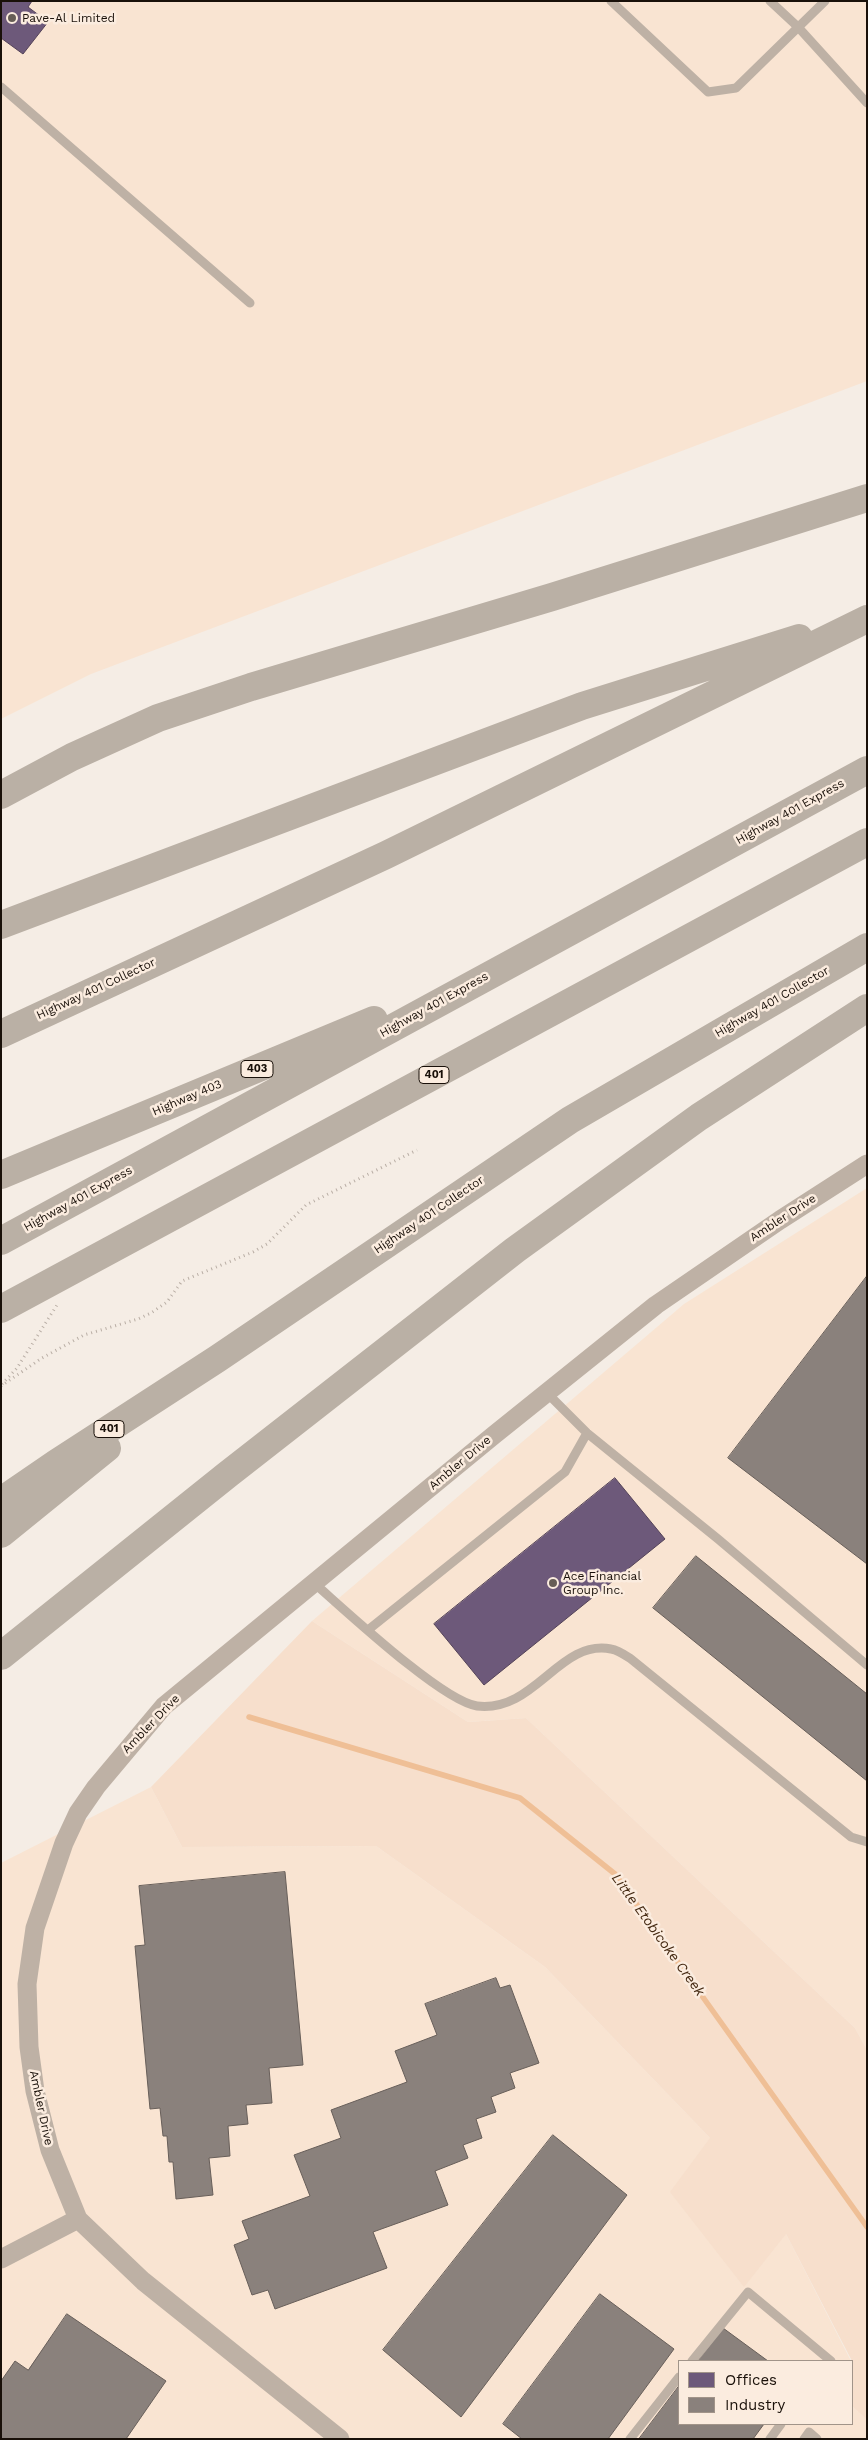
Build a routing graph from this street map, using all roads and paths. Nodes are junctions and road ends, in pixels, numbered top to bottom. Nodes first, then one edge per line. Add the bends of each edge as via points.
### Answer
1 (611, 1) edge
2 (770, 1) edge
3 (825, 1) edge
4 (798, 27) junction
5 (1, 87) edge
6 (867, 104) edge
7 (250, 303) dead end
8 (867, 498) edge
9 (867, 618) edge
10 (867, 770) edge
11 (1, 795) edge
12 (867, 842) edge
13 (1, 926) edge
14 (867, 946) edge
15 (512, 963) junction
16 (867, 1008) edge
17 (1, 1034) edge
18 (417, 1150) dead end
19 (867, 1164) edge
20 (1, 1175) edge
21 (1, 1241) edge
22 (60, 1300) dead end
23 (1, 1309) edge
24 (218, 1359) junction
25 (1, 1385) edge
26 (546, 1392) junction
27 (587, 1433) junction
28 (1, 1501) edge
29 (1, 1534) edge
30 (314, 1583) junction
31 (368, 1630) junction
32 (1, 1656) edge
33 (867, 1665) edge
34 (867, 1842) edge
35 (78, 2218) junction
36 (1, 2260) edge
37 (693, 2360) edge
38 (830, 2360) edge
39 (678, 2379) edge
40 (780, 2425) edge
41 (340, 2439) edge
42 (630, 2439) edge
43 (770, 2439) edge
44 (804, 2439) edge
45 (817, 2439) edge

1 - 4 lane via 708,92 736,88
2 - 4 lane
3 - 4 lane
4 - 6 lane
5 - 7 lane
8 - 11 highway via 158,718 72,756
9 - 13 highway via 582,706
9 - 17 highway, Highway 401 Collector via 386,855
10 - 15 highway, Highway 401 Express
12 - 23 highway, 401
14 - 24 highway, Highway 401 Collector / 401 via 570,1120
15 - 20 highway, Highway 403 / 403
15 - 21 highway, Highway 401 Express
16 - 32 highway via 699,1117 515,1250 226,1475
18 - 25 path via 306,1205 267,1244 182,1281 167,1302 151,1313 84,1335
19 - 26 street, Ambler Drive via 656,1305
22 - 25 path via 18,1368
24 - 28 highway, Highway 401 Collector / 401
24 - 29 highway
26 - 27 lane
26 - 30 street, Ambler Drive
27 - 31 lane via 565,1472
27 - 33 lane
30 - 31 lane
30 - 35 street, Ambler Drive via 164,1706 123,1753 78,1813 47,1889 36,1928 27,1984 29,2047 34,2091 50,2150
31 - 34 lane via 449,1694 477,1706 513,1701 537,1686 556,1667 582,1652 594,1648 612,1649 631,1659 852,1837
35 - 36 street
35 - 41 street, Ambler Drive via 143,2281
37 - 38 lane via 748,2292
39 - 42 lane
40 - 43 lane
44 - 45 lane via 809,2432

